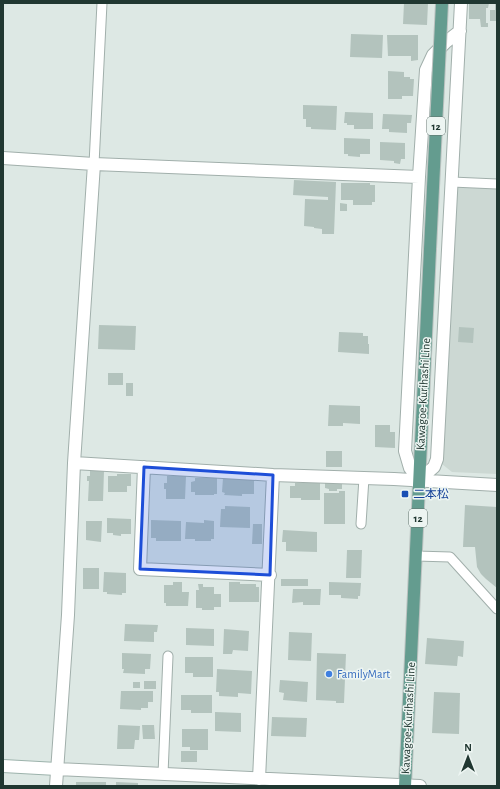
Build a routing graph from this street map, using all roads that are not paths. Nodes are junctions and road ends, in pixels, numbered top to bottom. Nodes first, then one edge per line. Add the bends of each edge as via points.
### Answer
1 (102, 3) edge
2 (442, 3) edge
3 (461, 3) edge
4 (460, 31) junction
5 (3, 158) edge
6 (94, 164) junction
7 (418, 177) junction
8 (452, 182) junction
9 (497, 184) edge
10 (74, 463) junction
11 (144, 467) junction
12 (273, 475) junction
13 (364, 478) junction
14 (419, 480) junction
15 (497, 485) edge
16 (361, 524) dead end
17 (416, 556) junction
18 (270, 575) junction
19 (497, 609) edge
20 (168, 656) dead end
21 (3, 766) edge
22 (57, 769) junction
23 (163, 774) junction
24 (259, 779) junction
25 (348, 784) edge
26 (56, 786) edge
27 (405, 786) edge
28 (420, 786) edge

1 - 6 lane
2 - 14 main road, Kawagoe-Kurihashi Line / 12, bridge
3 - 4 street
4 - 7 street via 433,55 426,70
4 - 8 street
5 - 6 street
6 - 7 street
6 - 10 street
7 - 14 street via 405,451 410,468
8 - 9 lane
8 - 14 street via 437,460 434,467
10 - 11 street
10 - 22 street via 68,615
11 - 12 street
11 - 18 street via 140,569
12 - 13 street
12 - 18 street
13 - 14 street
13 - 16 lane
14 - 15 street
14 - 17 main road, Kawagoe-Kurihashi Line / 12
17 - 19 lane via 450,557
17 - 27 main road, Kawagoe-Kurihashi Line / 12
18 - 24 street
20 - 23 lane
21 - 22 street
22 - 23 street
22 - 26 street
23 - 24 street
24 - 25 street
25 - 27 street
27 - 28 street

